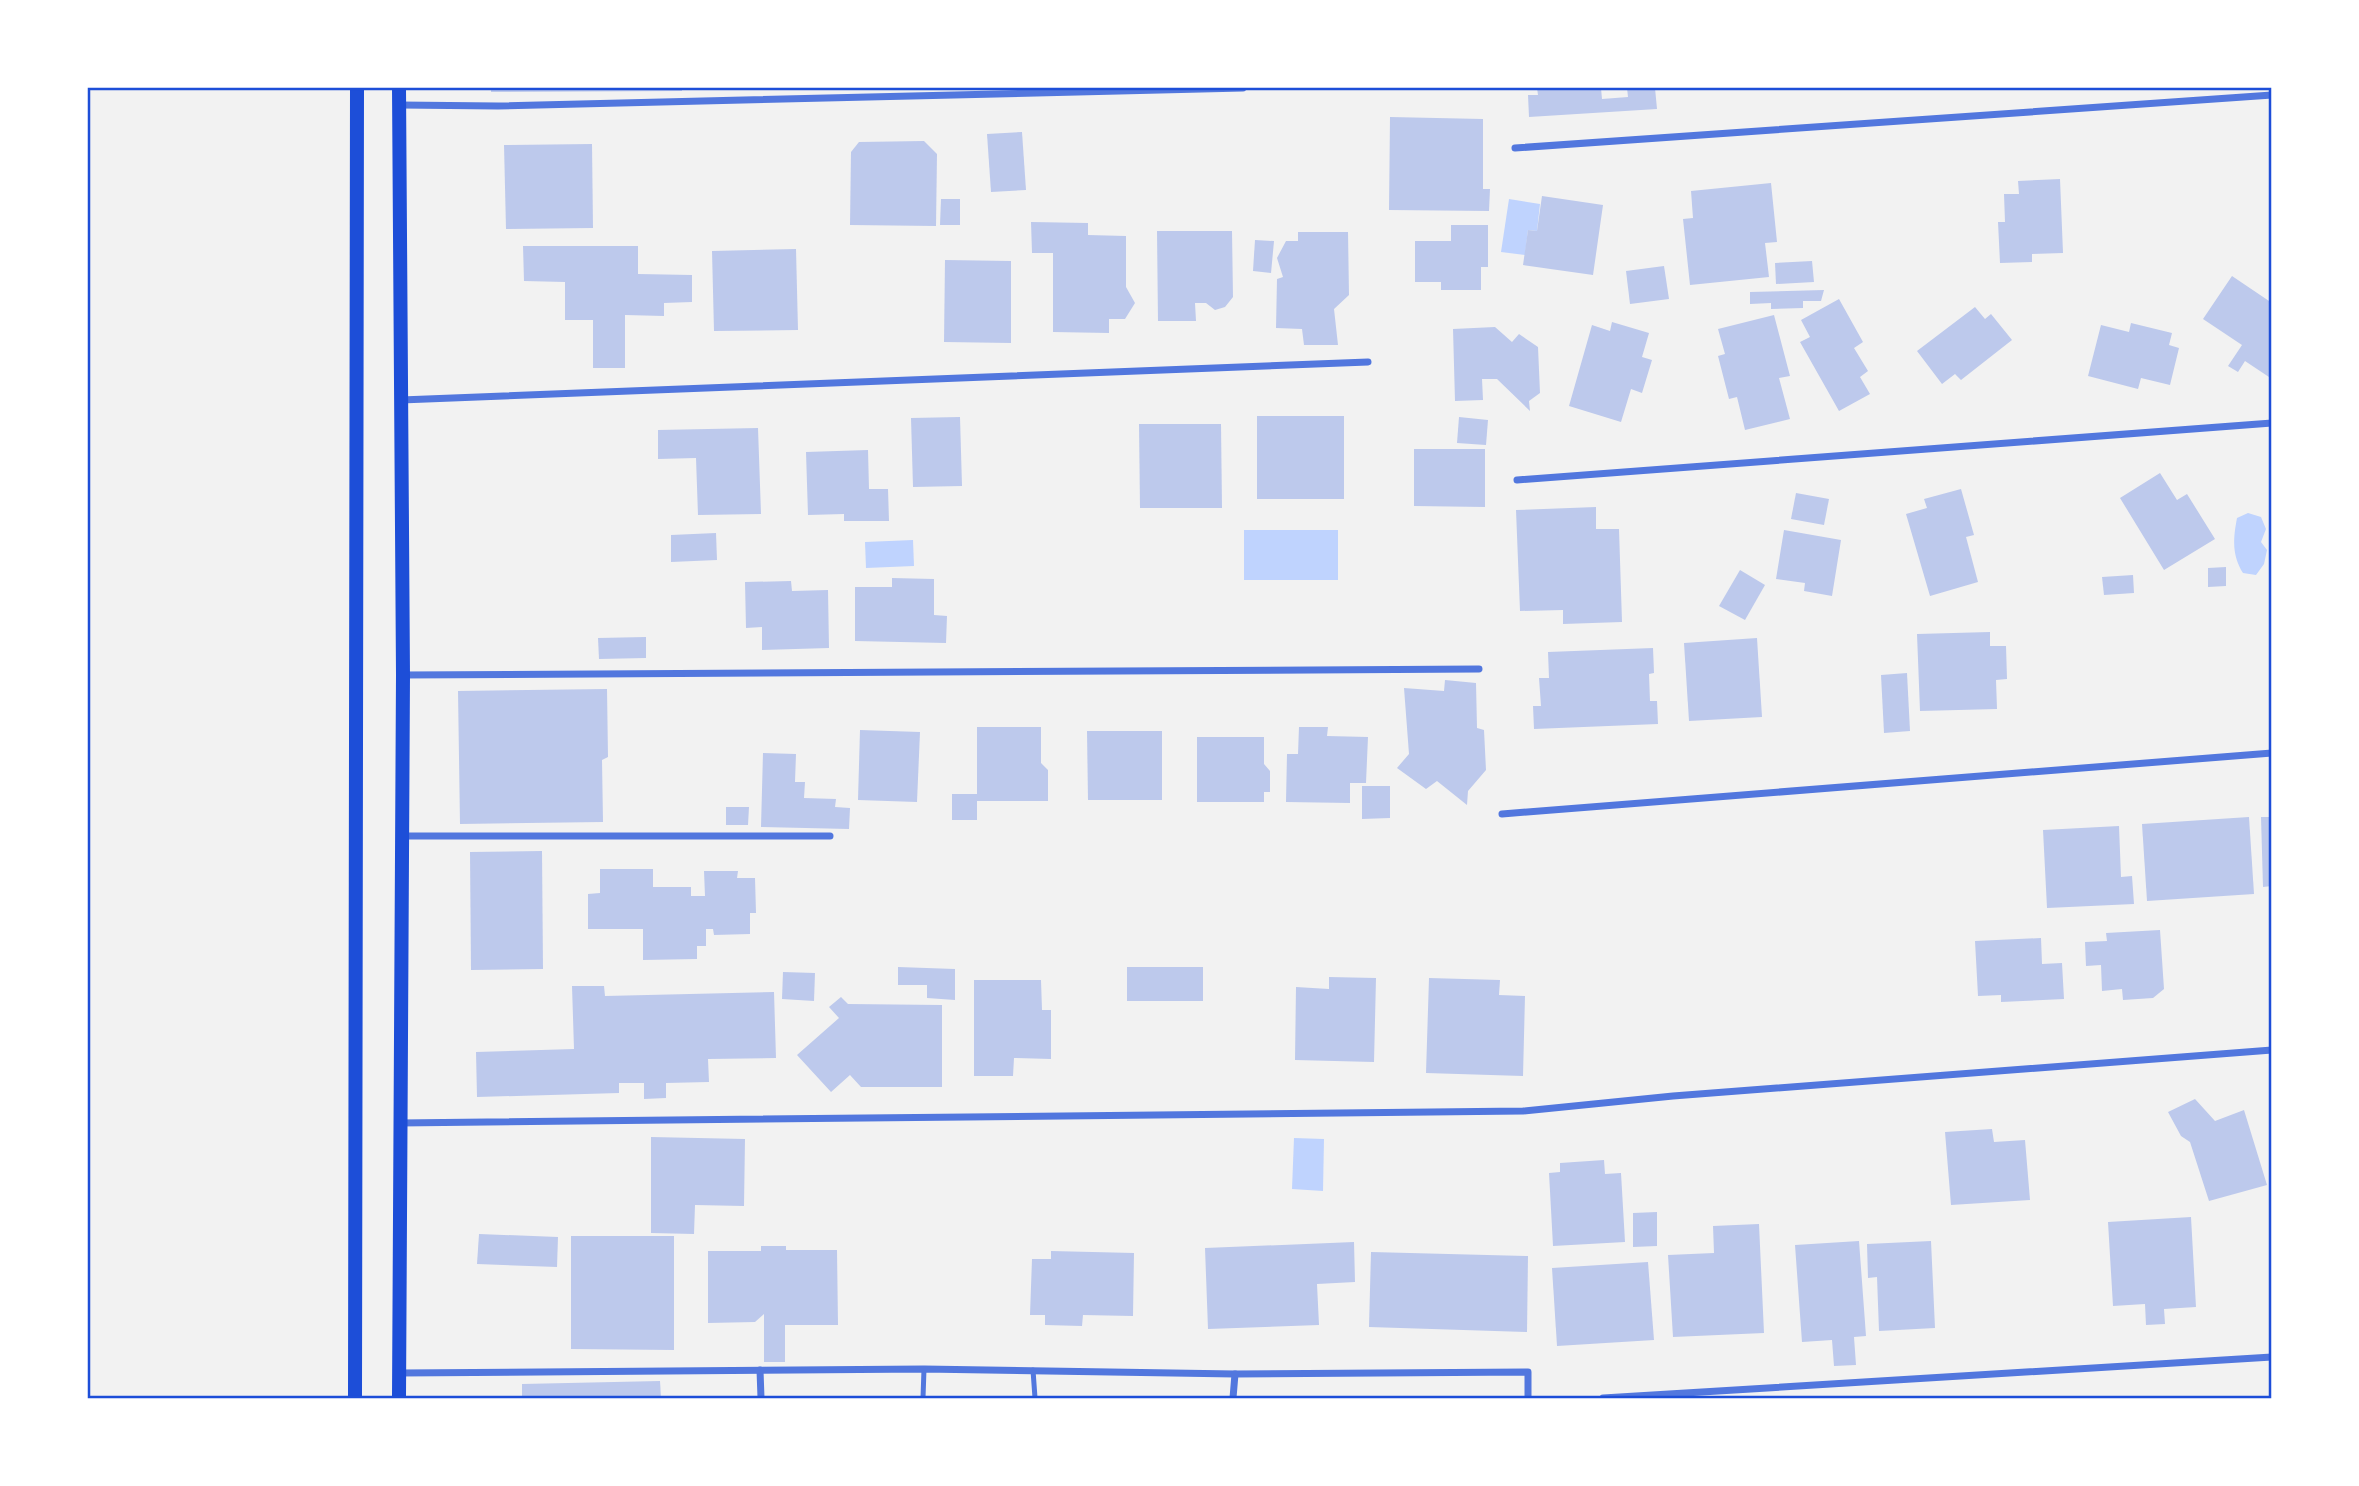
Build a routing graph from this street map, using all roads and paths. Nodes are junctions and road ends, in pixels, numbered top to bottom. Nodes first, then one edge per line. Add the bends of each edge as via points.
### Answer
1 (357, 88) edge
2 (399, 88) edge
3 (1243, 88) edge
4 (2272, 95) edge
5 (399, 105) junction
6 (1515, 148) dead end
7 (1368, 362) dead end
8 (400, 400) junction
9 (2272, 423) edge
10 (1517, 480) dead end
11 (1479, 669) dead end
12 (403, 676) junction
13 (2272, 753) edge
14 (1502, 814) dead end
15 (401, 836) junction
16 (830, 836) dead end
17 (2272, 1050) edge
18 (399, 1123) junction
19 (2272, 1357) edge
20 (924, 1369) junction
21 (760, 1370) junction
22 (1033, 1370) junction
23 (399, 1373) junction
24 (1235, 1374) junction
25 (355, 1398) edge
26 (399, 1398) edge
27 (761, 1398) edge
28 (923, 1398) edge
29 (1035, 1398) edge
30 (1233, 1398) edge
31 (1528, 1398) edge
32 (1603, 1398) edge

1 - 25 main road
2 - 5 main road
3 - 5 street
4 - 6 street
5 - 8 main road
7 - 8 street
8 - 12 main road
9 - 10 street
11 - 12 street
12 - 15 main road
13 - 14 street
15 - 16 street
15 - 18 main road
17 - 18 street via 1523,1111
18 - 23 main road
19 - 32 street
20 - 21 street
20 - 22 street
20 - 28 lane
21 - 23 street
21 - 27 street
22 - 24 street
22 - 29 lane
23 - 26 main road
24 - 30 street
24 - 31 street via 1528,1372

